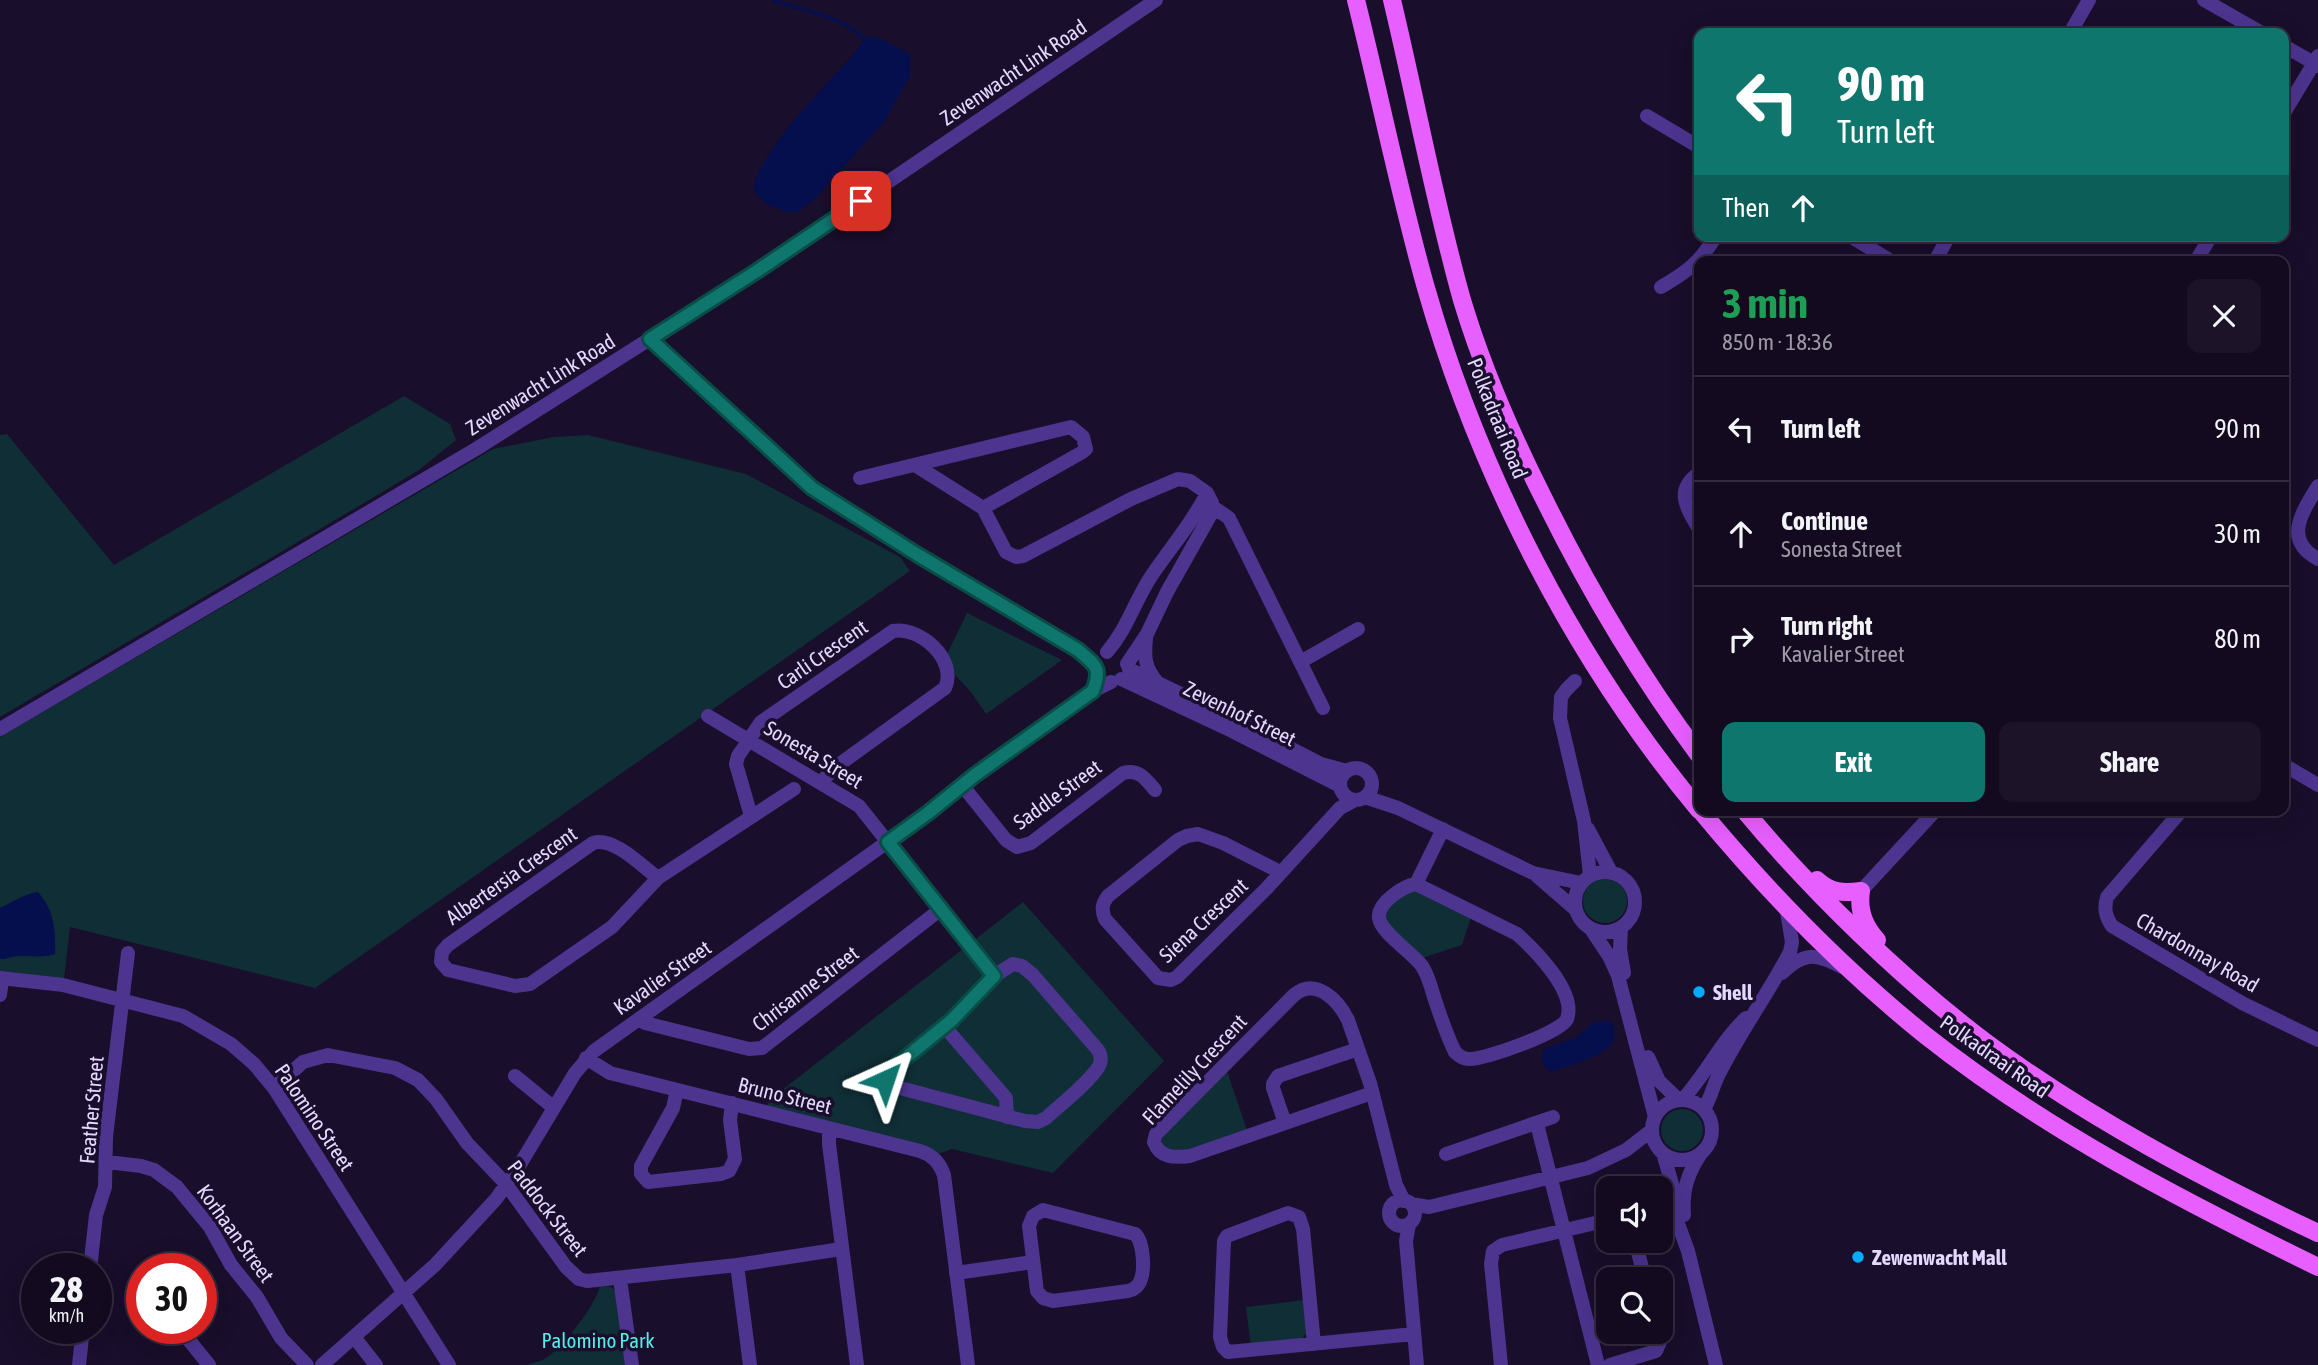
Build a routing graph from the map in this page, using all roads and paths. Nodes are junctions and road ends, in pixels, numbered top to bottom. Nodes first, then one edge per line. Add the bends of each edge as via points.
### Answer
1 (1156, 0) edge
2 (1356, 0) edge
3 (1392, 0) edge
4 (2089, 0) edge
5 (2204, 0) edge
6 (2073, 28) edge
7 (2253, 28) edge
8 (2289, 48) edge
9 (2317, 62) edge
10 (2289, 105) edge
11 (1647, 116) dead end
12 (1694, 144) edge
13 (1860, 242) edge
14 (1883, 256) edge
15 (1694, 265) edge
16 (1661, 286) dead end
17 (650, 339) junction
18 (915, 464) junction
19 (1694, 476) edge
20 (860, 478) dead end
21 (2318, 486) edge
22 (1210, 500) junction
23 (983, 508) junction
24 (1694, 521) edge
25 (2318, 559) edge
26 (1358, 629) dead end
27 (1147, 635) junction
28 (1302, 661) junction
29 (1111, 667) junction
30 (1576, 681) dead end
31 (1159, 685) junction
32 (1323, 708) dead end
33 (708, 716) dead end
34 (0, 729) edge
35 (749, 740) junction
36 (1694, 748) edge
37 (2289, 768) edge
38 (1347, 771) junction
39 (821, 782) junction
40 (1372, 783) junction
41 (962, 785) junction
42 (2318, 785) edge
43 (794, 789) dead end
44 (1155, 790) dead end
45 (1350, 794) junction
46 (1694, 803) edge
47 (1398, 807) junction
48 (751, 816) junction
49 (1705, 816) edge
50 (1749, 816) edge
51 (1930, 816) edge
52 (2177, 816) edge
53 (1584, 821) junction
54 (1758, 828) junction
55 (1443, 829) junction
56 (888, 842) junction
57 (1280, 872) junction
58 (1611, 872) junction
59 (1534, 873) junction
60 (658, 878) junction
61 (1586, 879) junction
62 (1416, 884) junction
63 (1861, 891) junction
64 (1785, 905) junction
65 (941, 909) junction
66 (1575, 909) junction
67 (1621, 928) junction
68 (1591, 929) junction
69 (128, 953) dead end
70 (994, 976) junction
71 (1, 979) edge
72 (1861, 979) junction
73 (1774, 980) junction
74 (0, 995) edge
75 (122, 1001) junction
76 (1938, 1003) junction
77 (1752, 1012) junction
78 (640, 1018) junction
79 (944, 1026) junction
80 (2318, 1040) edge
81 (1358, 1049) junction
82 (586, 1058) junction
83 (515, 1076) dead end
84 (274, 1088) junction
85 (677, 1090) junction
86 (1372, 1093) junction
87 (1681, 1100) junction
88 (732, 1103) junction
89 (554, 1108) junction
90 (1704, 1109) junction
91 (1007, 1117) junction
92 (1553, 1118) dead end
93 (1284, 1123) junction
94 (1536, 1124) junction
95 (1653, 1124) junction
96 (829, 1128) junction
97 (1626, 1150) junction
98 (1661, 1151) junction
99 (1702, 1152) junction
100 (1446, 1154) dead end
101 (107, 1162) junction
102 (1550, 1178) junction
103 (506, 1184) junction
104 (1405, 1212) junction
105 (1596, 1223) edge
106 (1564, 1231) junction
107 (2318, 1233) edge
108 (841, 1249) junction
109 (1688, 1251) junction
110 (92, 1253) edge
111 (1033, 1262) junction
112 (737, 1265) junction
113 (2318, 1266) edge
114 (956, 1273) junction
115 (620, 1279) junction
116 (404, 1293) junction
117 (1414, 1334) junction
118 (354, 1337) junction
119 (1314, 1343) junction
120 (81, 1344) edge
121 (192, 1344) edge
122 (1659, 1344) edge
123 (79, 1365) edge
124 (209, 1365) edge
125 (307, 1365) edge
126 (322, 1365) edge
127 (376, 1365) edge
128 (449, 1365) edge
129 (632, 1365) edge
130 (750, 1365) edge
131 (857, 1365) edge
132 (968, 1365) edge
133 (1417, 1365) edge
134 (1501, 1365) edge
135 (1598, 1365) edge
136 (1610, 1365) edge
137 (1716, 1365) edge

1 - 17 street, Zevenwacht Link Road
2 - 46 main road, Polkadraai Road via 1426,288 1482,446 1569,622 1617,700
3 - 36 main road, Polkadraai Road via 1462,301 1503,415 1622,641
4 - 6 street
5 - 7 street
8 - 9 street
9 - 10 street
11 - 12 street
13 - 14 street
15 - 16 street
17 - 29 street via 812,488
17 - 34 street, Zevenwacht Link Road via 476,449
18 - 20 street
18 - 23 street
18 - 23 street via 1071,428 1083,438 1086,449 1081,453
19 - 24 street via 1684,498
21 - 25 street via 2298,527 2305,549
22 - 23 street via 1190,481 1178,479 1016,557 1006,551
22 - 27 street
22 - 28 street via 1229,518
22 - 29 street via 1149,580
26 - 28 street
27 - 29 street
27 - 31 street via 1144,656
28 - 32 street
29 - 31 street, Zevenhof Street
29 - 41 street, Kavalier Street via 1093,691
29 - 45 street, Zevenhof Street
30 - 53 street via 1562,698 1560,718
31 - 38 street, Zevenhof Street via 1321,764
33 - 35 street, Sonesta Street
35 - 39 street, Sonesta Street
35 - 39 street, Carli Crescent via 761,722 889,632 906,631 934,644 948,675 945,688
35 - 48 street, Carli Crescent via 736,764
37 - 42 street
38 - 40 street, Zevenhof Street via 1364,771
38 - 45 street
39 - 56 street, Sonesta Street via 859,806
40 - 45 street
40 - 47 street, Zevenhof Street
41 - 44 street, Saddle Street via 1006,840 1017,847 1031,843 1123,773 1141,775
41 - 56 street, Kavalier Street
43 - 48 street, Albertersia Crescent
45 - 47 street, Zevenhof Street
45 - 57 street, Siena Crescent
47 - 55 street, Zevenhof Street
48 - 60 street, Albertersia Crescent
49 - 64 main road, Polkadraai Road
50 - 54 main road, Polkadraai Road
51 - 63 street
52 - 80 street, Chardonnay Road via 2107,897 2108,920 2242,1003
53 - 58 street
53 - 61 street
54 - 63 main road via 1826,888
54 - 76 main road, Polkadraai Road via 1858,931
55 - 59 street, Zevenhof Street
55 - 62 street
56 - 65 street, Sonesta Street
56 - 78 street, Kavalier Street
57 - 57 street, Siena Crescent via 1171,980 1158,978 1102,911 1108,896 1186,836 1208,836
58 - 61 street
58 - 67 street via 1626,880 1634,894 1634,910
59 - 61 street, Zevenhof Street
59 - 66 street, Zevenhof Street
60 - 60 street, Albertersia Crescent via 611,843 597,841 448,945 441,962 449,970 516,986 530,984 612,927
61 - 66 street via 1576,893
62 - 62 street via 1396,893 1380,911 1379,919 1425,971 1455,1052 1463,1059 1479,1058 1562,1025 1568,1007 1560,983 1531,946 1507,929
63 - 76 main road via 1860,909 1873,936
64 - 72 main road, Polkadraai Road
64 - 73 street via 1792,942
65 - 70 street, Sonesta Street
65 - 78 street, Chrisanne Street via 762,1048 749,1049
66 - 68 street
67 - 68 street
67 - 87 street via 1621,962 1649,1061 1659,1081
68 - 95 street via 1618,975 1651,1097
69 - 75 street, Feather Street
70 - 79 street
70 - 91 street via 1013,964 1022,966 1101,1056 1099,1066 1046,1118 1038,1122
71 - 74 street, Palomino Street
71 - 75 street, Palomino Street via 62,985
72 - 73 street via 1826,959 1807,957 1794,961
72 - 113 main road, Polkadraai Road via 1937,1044 2084,1144 2174,1195
73 - 77 street
75 - 84 street, Palomino Street via 183,1016 216,1033
75 - 101 street, Feather Street
76 - 107 main road, Polkadraai Road via 1987,1043 2093,1114
77 - 87 street
77 - 90 street
78 - 82 street, Kavalier Street
79 - 91 street via 1006,1098
79 - 91 street via 886,1074 885,1080 889,1085
81 - 86 street, Flamelily Crescent
81 - 93 street via 1278,1076 1273,1088
81 - 93 street, Flamelily Crescent via 1340,1007 1322,990 1300,990 1156,1134 1154,1142 1164,1155 1190,1156
82 - 85 street, Bruno Street via 610,1073
82 - 89 street, Kavalier Street
83 - 89 street
84 - 103 street, Paddock Street via 295,1067 319,1056 394,1068 426,1087 467,1143
84 - 116 street, Palomino Street
85 - 88 street, Bruno Street
85 - 88 street via 673,1108 641,1166 648,1182 729,1171 735,1158
86 - 93 street, Flamelily Crescent
86 - 104 street
87 - 90 street
87 - 95 street via 1669,1102
88 - 96 street, Bruno Street
89 - 103 street, Kavalier Street
90 - 99 street via 1712,1132
92 - 94 street
94 - 100 street
94 - 102 street
95 - 97 street
95 - 98 street
96 - 108 street
96 - 114 street, Bruno Street via 927,1153 937,1161 944,1175
97 - 98 street via 1646,1147
97 - 102 street via 1588,1168
98 - 99 street via 1679,1160
98 - 109 street
99 - 109 street via 1689,1173 1683,1200
101 - 110 street, Feather Street
101 - 125 street, Korhaan Street via 154,1170 177,1187 210,1227 281,1338
102 - 104 street
102 - 106 street
103 - 115 street, Paddock Street via 573,1275 587,1281
103 - 116 street, Kavalier Street via 435,1265
104 - 117 street
105 - 106 street
106 - 134 street via 1493,1251
106 - 135 street
108 - 112 street, Paddock Street
108 - 131 street
109 - 137 street
111 - 111 street via 1037,1292 1046,1300 1128,1292 1140,1281 1143,1245 1131,1232 1043,1210 1029,1223
111 - 114 street
112 - 115 street, Paddock Street
112 - 130 street
114 - 132 street, Bruno Street
115 - 129 street
116 - 118 street, Kavalier Street
116 - 128 street, Palomino Street
117 - 119 street
117 - 133 street
118 - 126 street, Kavalier Street
118 - 127 street
119 - 119 street via 1233,1353 1225,1350 1220,1337 1227,1236 1288,1213 1299,1217
120 - 123 street
121 - 124 street
122 - 136 street via 1656,1352

